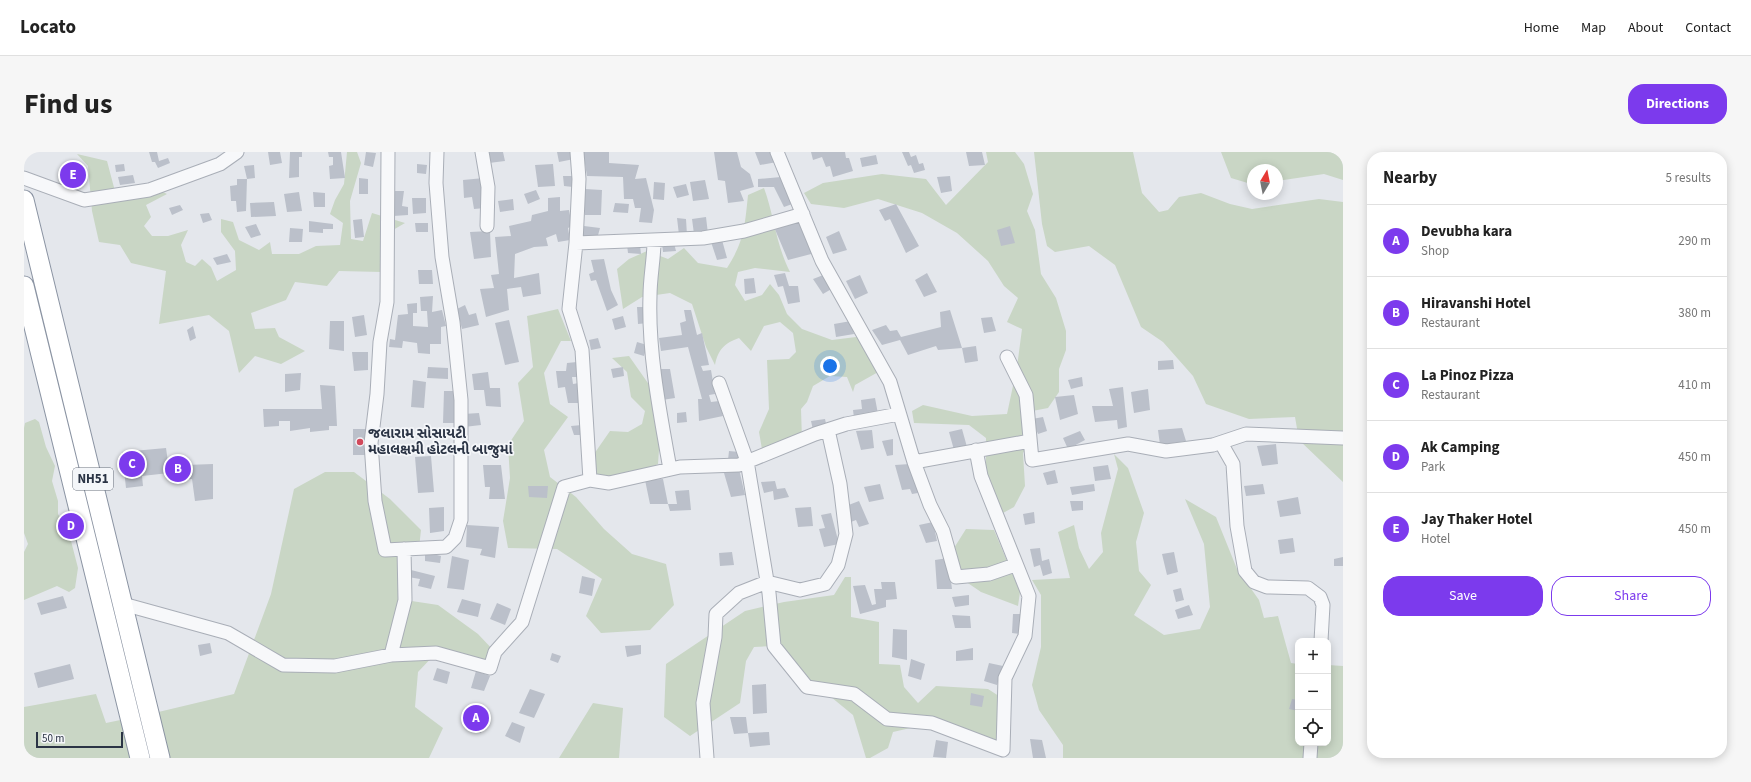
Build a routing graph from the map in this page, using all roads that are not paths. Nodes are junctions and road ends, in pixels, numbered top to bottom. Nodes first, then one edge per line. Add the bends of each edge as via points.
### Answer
1 (237, 152) edge
2 (388, 152) edge
3 (437, 152) edge
4 (482, 152) edge
5 (577, 152) edge
6 (777, 152) edge
7 (24, 178) edge
8 (24, 200) edge
9 (802, 214) junction
10 (487, 226) dead end
11 (654, 241) junction
12 (576, 243) junction
13 (24, 286) edge
14 (1007, 357) dead end
15 (719, 383) dead end
16 (899, 414) junction
17 (828, 430) junction
18 (1343, 438) edge
19 (1030, 441) junction
20 (1221, 443) junction
21 (976, 450) junction
22 (747, 461) junction
23 (914, 462) junction
24 (670, 469) junction
25 (590, 480) junction
26 (404, 549) junction
27 (1015, 565) junction
28 (767, 582) junction
29 (124, 604) junction
30 (1321, 638) edge
31 (392, 655) junction
32 (1311, 746) edge
33 (140, 758) edge
34 (160, 758) edge
35 (707, 758) edge
36 (1310, 758) edge

1 - 7 street via 220,164 149,190 84,200
2 - 26 street via 388,302 380,342 371,443 375,501 385,550
3 - 26 street via 436,182 442,257 453,322 461,400 460,520 455,538 446,547
4 - 10 street via 488,187
5 - 12 street via 579,179
6 - 9 street
8 - 29 highway, NH51
9 - 11 street via 732,233 703,238
9 - 16 street via 822,260 890,382
11 - 12 street
11 - 24 street via 650,296 651,341
12 - 25 street via 569,308 582,350
13 - 33 highway, NH51
14 - 19 street via 1026,396
15 - 22 street
16 - 17 street
16 - 23 street
17 - 22 street
17 - 28 street via 840,484 846,534 838,565 826,584 800,590
18 - 20 street via 1246,434
19 - 20 street via 1032,460 1128,444 1166,451
19 - 21 street
20 - 30 street via 1233,464 1237,526 1245,571 1254,582 1267,587 1308,588 1320,597 1323,605
21 - 23 street
21 - 27 street via 981,476
22 - 24 street via 739,465
22 - 28 street
23 - 27 street via 943,531 956,576 989,574
24 - 25 street via 609,483
25 - 31 street via 564,487 522,622 495,652 490,668 436,653
26 - 31 street via 405,600
27 - 28 street via 1029,596 1025,636 1005,678 1003,750 932,723 887,719 854,694 807,687 774,646
28 - 35 street via 739,593 716,614 715,637 703,703
29 - 31 street via 228,633 283,665 335,666
29 - 34 highway, NH51
32 - 36 street

